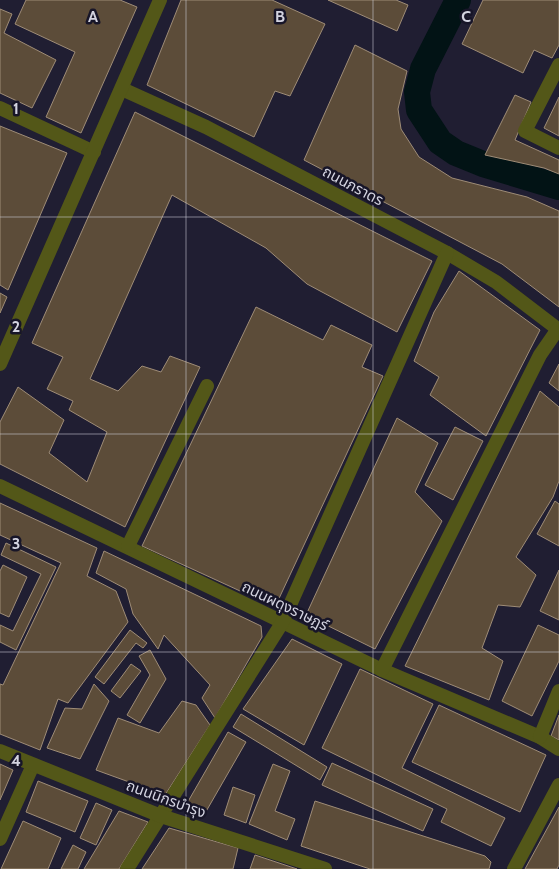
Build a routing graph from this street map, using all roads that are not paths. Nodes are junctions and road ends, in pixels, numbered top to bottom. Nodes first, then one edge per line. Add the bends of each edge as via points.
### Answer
1 (157, 1) edge
2 (559, 64) edge
3 (122, 89) junction
4 (0, 108) edge
5 (559, 148) edge
6 (94, 152) junction
7 (447, 253) junction
8 (558, 329) edge
9 (0, 364) edge
10 (207, 386) dead end
11 (0, 486) edge
12 (128, 546) junction
13 (282, 623) junction
14 (382, 670) junction
15 (559, 691) edge
16 (540, 737) junction
17 (559, 748) edge
18 (0, 751) edge
19 (33, 765) junction
20 (559, 785) edge
21 (160, 816) junction
22 (0, 840) edge
23 (127, 869) edge
24 (325, 869) edge
25 (514, 869) edge

1 - 3 street
2 - 5 street via 525,132
3 - 6 street
3 - 7 street, ถนนภราดร via 206,127
4 - 6 street
6 - 9 street
7 - 8 street, ถนนภราดร via 496,282
7 - 13 street
8 - 14 street via 540,355
10 - 12 street
11 - 12 street, ถนนผดุงราษฎร์
12 - 13 street, ถนนผดุงราษฎร์
13 - 14 street, ถนนผดุงราษฎร์
13 - 21 street
14 - 16 street, ถนนผดุงราษฎร์
15 - 16 street
16 - 17 street, ถนนผดุงราษฎร์
18 - 19 street, ถนนนิกรบำรุง
19 - 21 street, ถนนนิกรบำรุง
19 - 22 street
20 - 25 street
21 - 23 street
21 - 24 street, ถนนนิกรบำรุง

